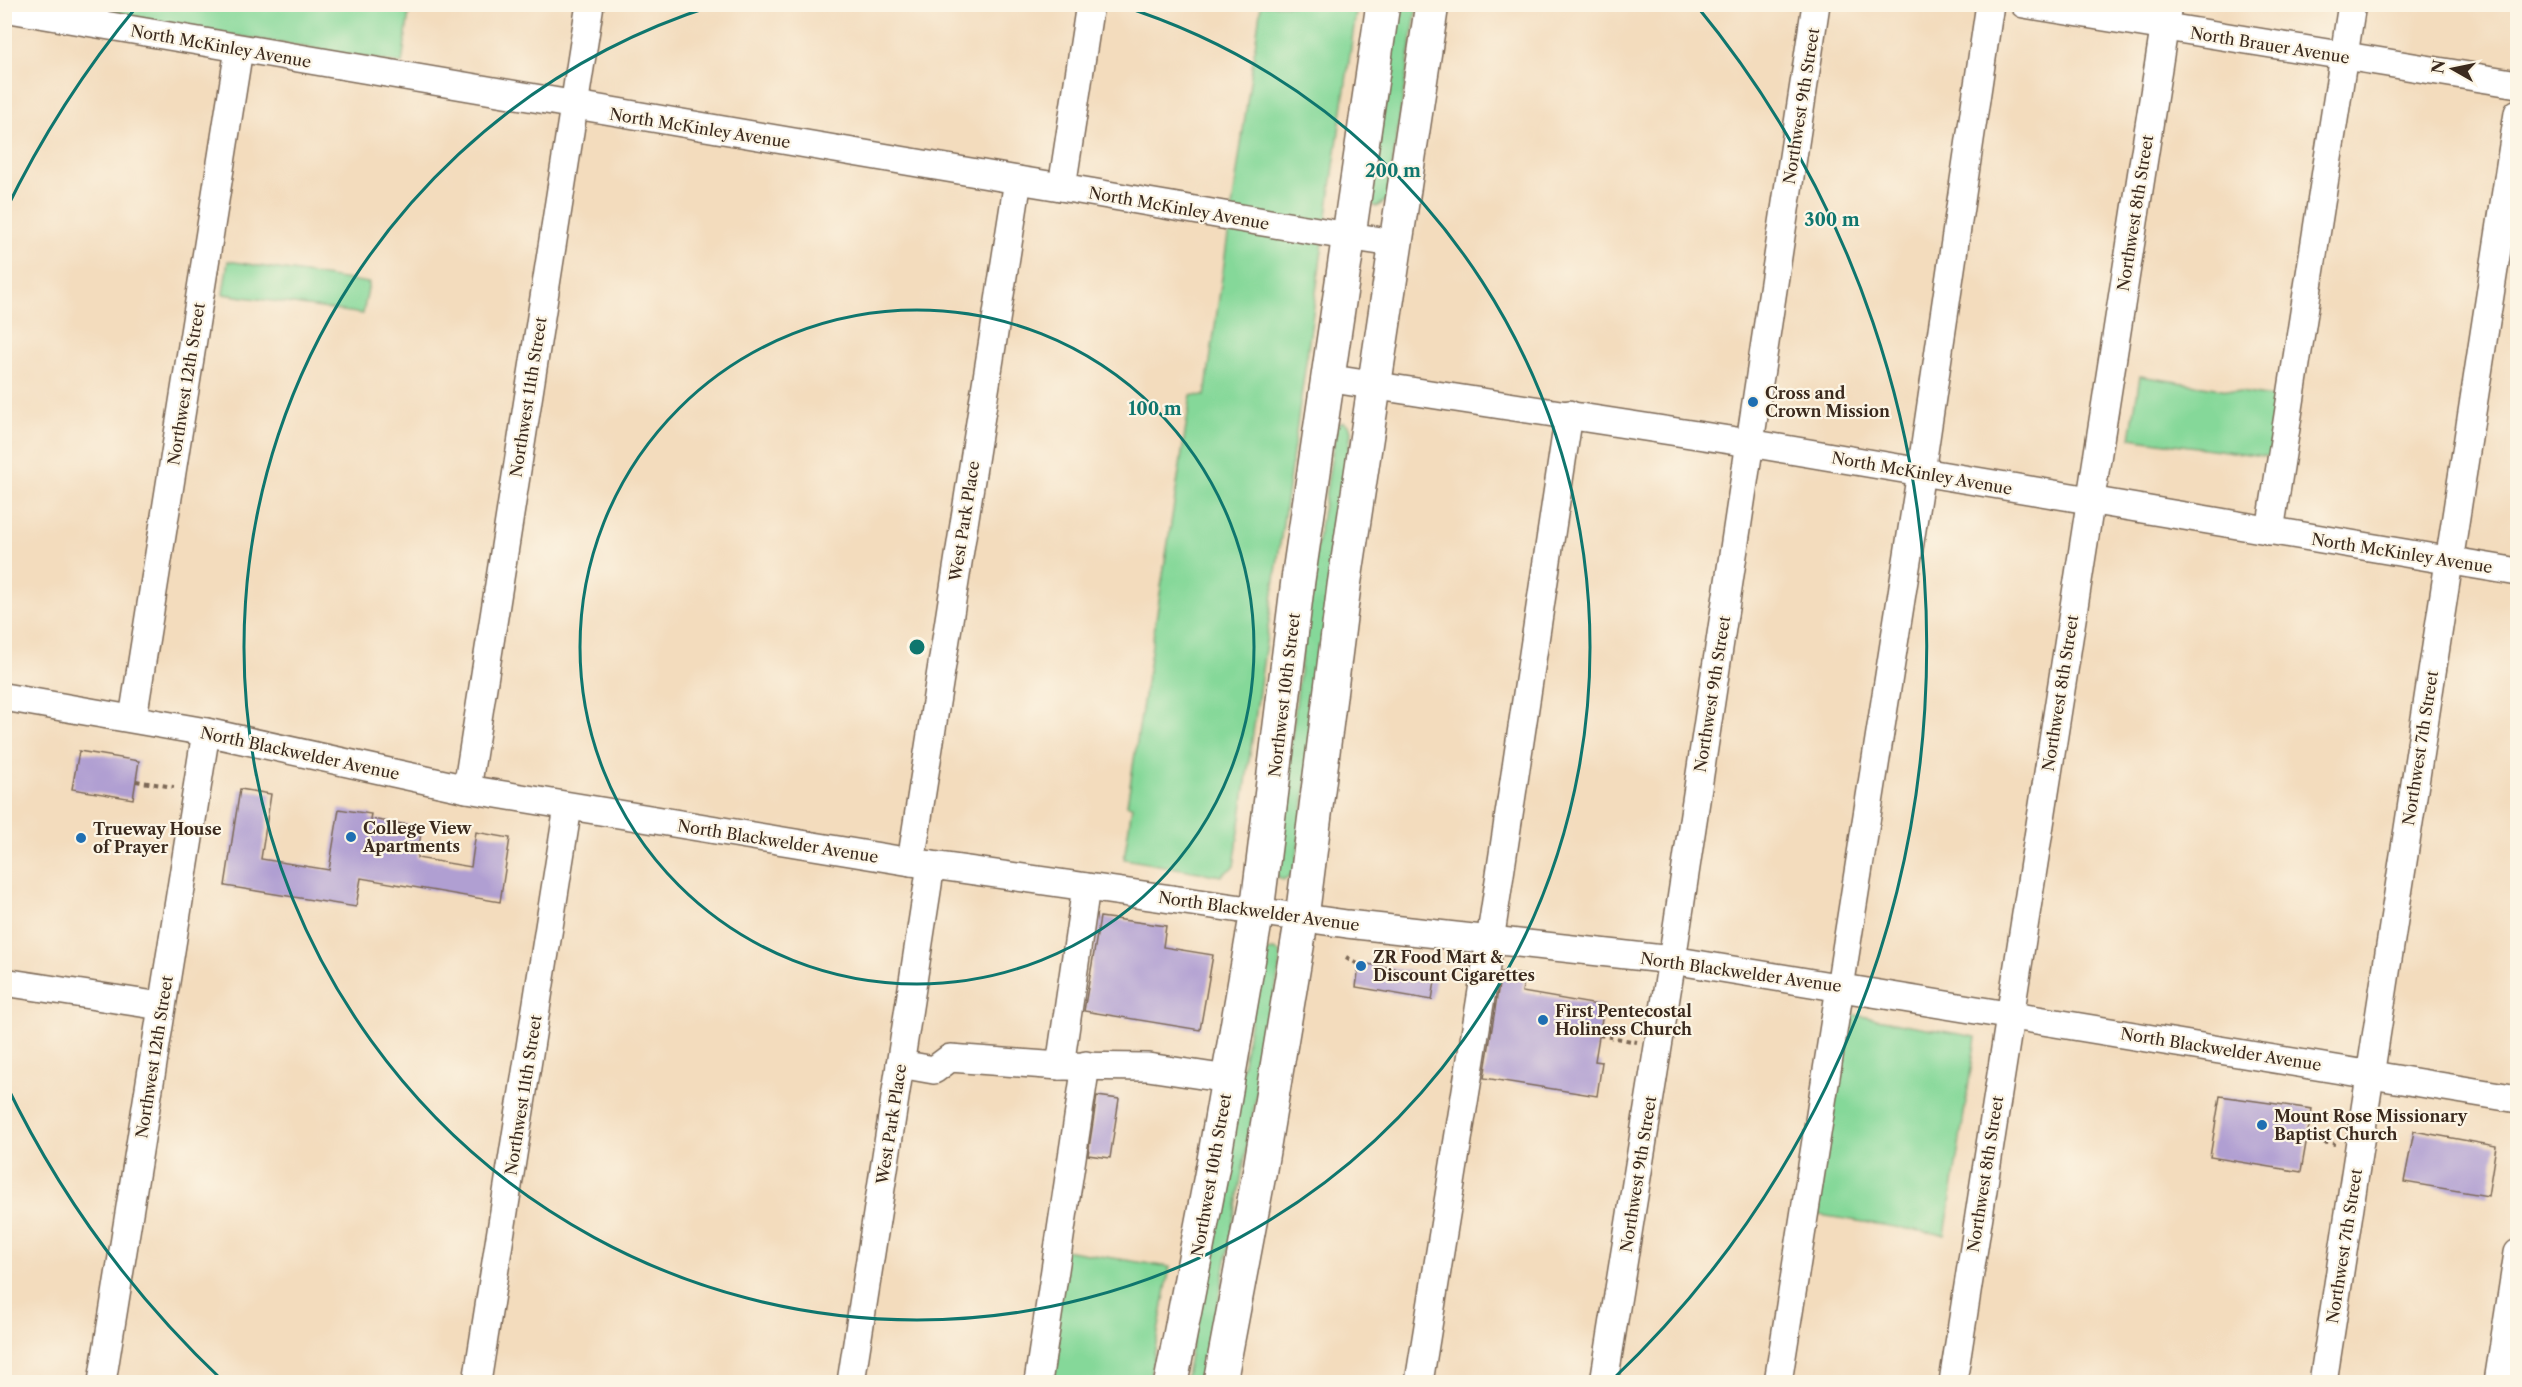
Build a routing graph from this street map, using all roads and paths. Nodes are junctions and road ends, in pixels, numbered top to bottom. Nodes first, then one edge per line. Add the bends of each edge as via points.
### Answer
1 (590, 4) edge
2 (1090, 4) edge
3 (1383, 4) edge
4 (1432, 4) edge
5 (1816, 4) edge
6 (1990, 4) edge
7 (2024, 4) edge
8 (2352, 4) edge
9 (4, 8) edge
10 (2166, 17) edge
11 (239, 49) junction
12 (2344, 57) junction
13 (2517, 84) edge
14 (574, 107) junction
15 (2517, 113) edge
16 (1018, 180) junction
17 (1062, 187) junction
18 (1348, 236) junction
19 (1395, 243) junction
20 (1326, 378) junction
21 (1374, 385) junction
22 (1569, 414) junction
23 (1749, 443) junction
24 (1921, 472) junction
25 (2091, 501) junction
26 (2270, 531) junction
27 (2449, 561) junction
28 (2517, 572) edge
29 (4, 697) edge
30 (133, 718) junction
31 (207, 732) junction
32 (136, 781) dead end
33 (150, 783) dead end
34 (467, 789) junction
35 (568, 807) junction
36 (921, 864) junction
37 (1086, 887) junction
38 (1257, 911) junction
39 (1302, 917) junction
40 (1490, 941) junction
41 (1346, 957) dead end
42 (1672, 960) junction
43 (1361, 966) dead end
44 (4, 981) edge
45 (1839, 986) junction
46 (161, 1006) junction
47 (2009, 1015) junction
48 (1599, 1035) dead end
49 (1628, 1040) dead end
50 (900, 1064) junction
51 (1073, 1066) junction
52 (2371, 1073) junction
53 (1228, 1079) junction
54 (2517, 1099) edge
55 (2517, 1253) edge
56 (102, 1383) edge
57 (477, 1383) edge
58 (851, 1383) edge
59 (1038, 1383) edge
60 (1171, 1383) edge
61 (1220, 1383) edge
62 (1419, 1383) edge
63 (1605, 1383) edge
64 (1778, 1383) edge
65 (1953, 1383) edge
66 (2323, 1383) edge
67 (2498, 1383) edge

1 - 14 street, Northwest 11th Street
2 - 17 street
3 - 18 main road, Northwest 10th Street
4 - 19 main road
5 - 23 street, Northwest 9th Street
6 - 24 street
7 - 10 street, North Brauer Avenue
8 - 12 street
9 - 11 street, North McKinley Avenue
10 - 12 street, North Brauer Avenue
10 - 25 street, Northwest 8th Street
11 - 14 street, North McKinley Avenue
11 - 30 street, Northwest 12th Street
12 - 13 street, North Brauer Avenue
12 - 26 street
14 - 16 street, North McKinley Avenue
14 - 34 street, Northwest 11th Street
15 - 27 street, Northwest 7th Street
16 - 17 street, North McKinley Avenue
16 - 36 street, West Park Place
17 - 18 street, North McKinley Avenue
18 - 19 street, North McKinley Avenue
18 - 20 main road, Northwest 10th Street
19 - 21 main road
20 - 21 street, North McKinley Avenue
20 - 38 main road, Northwest 10th Street
21 - 22 street, North McKinley Avenue
21 - 39 main road
22 - 23 street, North McKinley Avenue
22 - 40 street
23 - 24 street, North McKinley Avenue
23 - 42 street, Northwest 9th Street
24 - 25 street, North McKinley Avenue
24 - 45 street
25 - 26 street, North McKinley Avenue
25 - 47 street, Northwest 8th Street
26 - 27 street, North McKinley Avenue
27 - 28 street, North McKinley Avenue
27 - 52 street, Northwest 7th Street
29 - 30 street, North Blackwelder Avenue
30 - 31 street, North Blackwelder Avenue
31 - 34 street, North Blackwelder Avenue
31 - 46 street, Northwest 12th Street
32 - 33 path
34 - 35 street, North Blackwelder Avenue
35 - 36 street, North Blackwelder Avenue
35 - 57 street, Northwest 11th Street
36 - 37 street, North Blackwelder Avenue
36 - 50 street, West Park Place
37 - 38 street, North Blackwelder Avenue
37 - 51 street
38 - 39 street, North Blackwelder Avenue
38 - 53 main road, Northwest 10th Street
39 - 40 street, North Blackwelder Avenue
39 - 61 main road
40 - 42 street, North Blackwelder Avenue
40 - 62 street
41 - 43 path
42 - 45 street, North Blackwelder Avenue
42 - 63 street, Northwest 9th Street
44 - 46 street
45 - 47 street, North Blackwelder Avenue
45 - 64 street
46 - 56 street, Northwest 12th Street
47 - 52 street, North Blackwelder Avenue
47 - 65 street, Northwest 8th Street
48 - 49 path
50 - 51 street via 934,1070 951,1058
50 - 58 street, West Park Place
51 - 53 street via 1148,1067
51 - 59 street
52 - 54 street, North Blackwelder Avenue
52 - 66 street, Northwest 7th Street
53 - 60 main road, Northwest 10th Street
55 - 67 street

